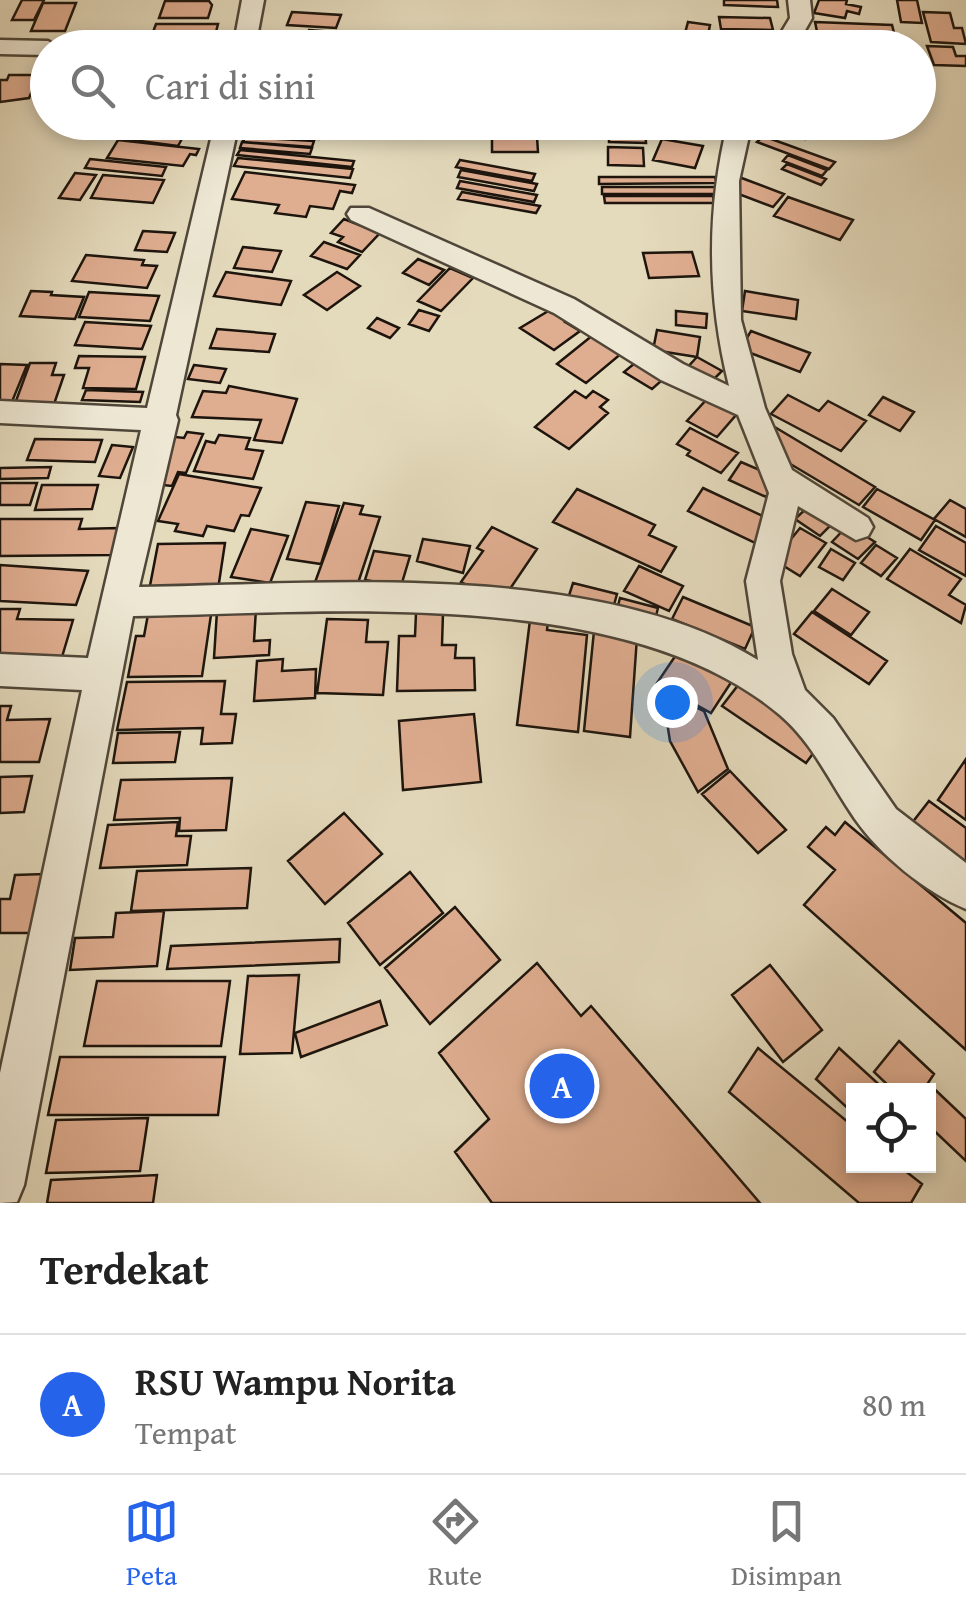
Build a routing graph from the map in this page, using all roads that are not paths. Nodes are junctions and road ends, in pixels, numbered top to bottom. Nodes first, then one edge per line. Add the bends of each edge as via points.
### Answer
1 (254, 0) edge
2 (800, 0) edge
3 (248, 30) edge
4 (794, 30) edge
5 (0, 47) edge
6 (30, 48) edge
7 (223, 140) edge
8 (736, 140) edge
9 (360, 214) dead end
10 (750, 408) junction
11 (0, 412) edge
12 (162, 420) junction
13 (781, 479) junction
14 (856, 527) dead end
15 (118, 602) junction
16 (0, 670) edge
17 (104, 675) junction
18 (790, 701) junction
19 (966, 888) edge
20 (0, 1185) edge

1 - 3 street
2 - 4 street via 802,18
5 - 6 street
7 - 12 street
8 - 10 street via 726,181 727,320
9 - 10 street via 564,306 672,372
10 - 13 street
11 - 12 street
12 - 15 street
13 - 14 street
13 - 18 street via 784,510 763,582 774,654
15 - 17 street
15 - 18 street via 412,600 558,614 684,641
16 - 17 street
17 - 20 street
18 - 19 street via 835,746 882,823

